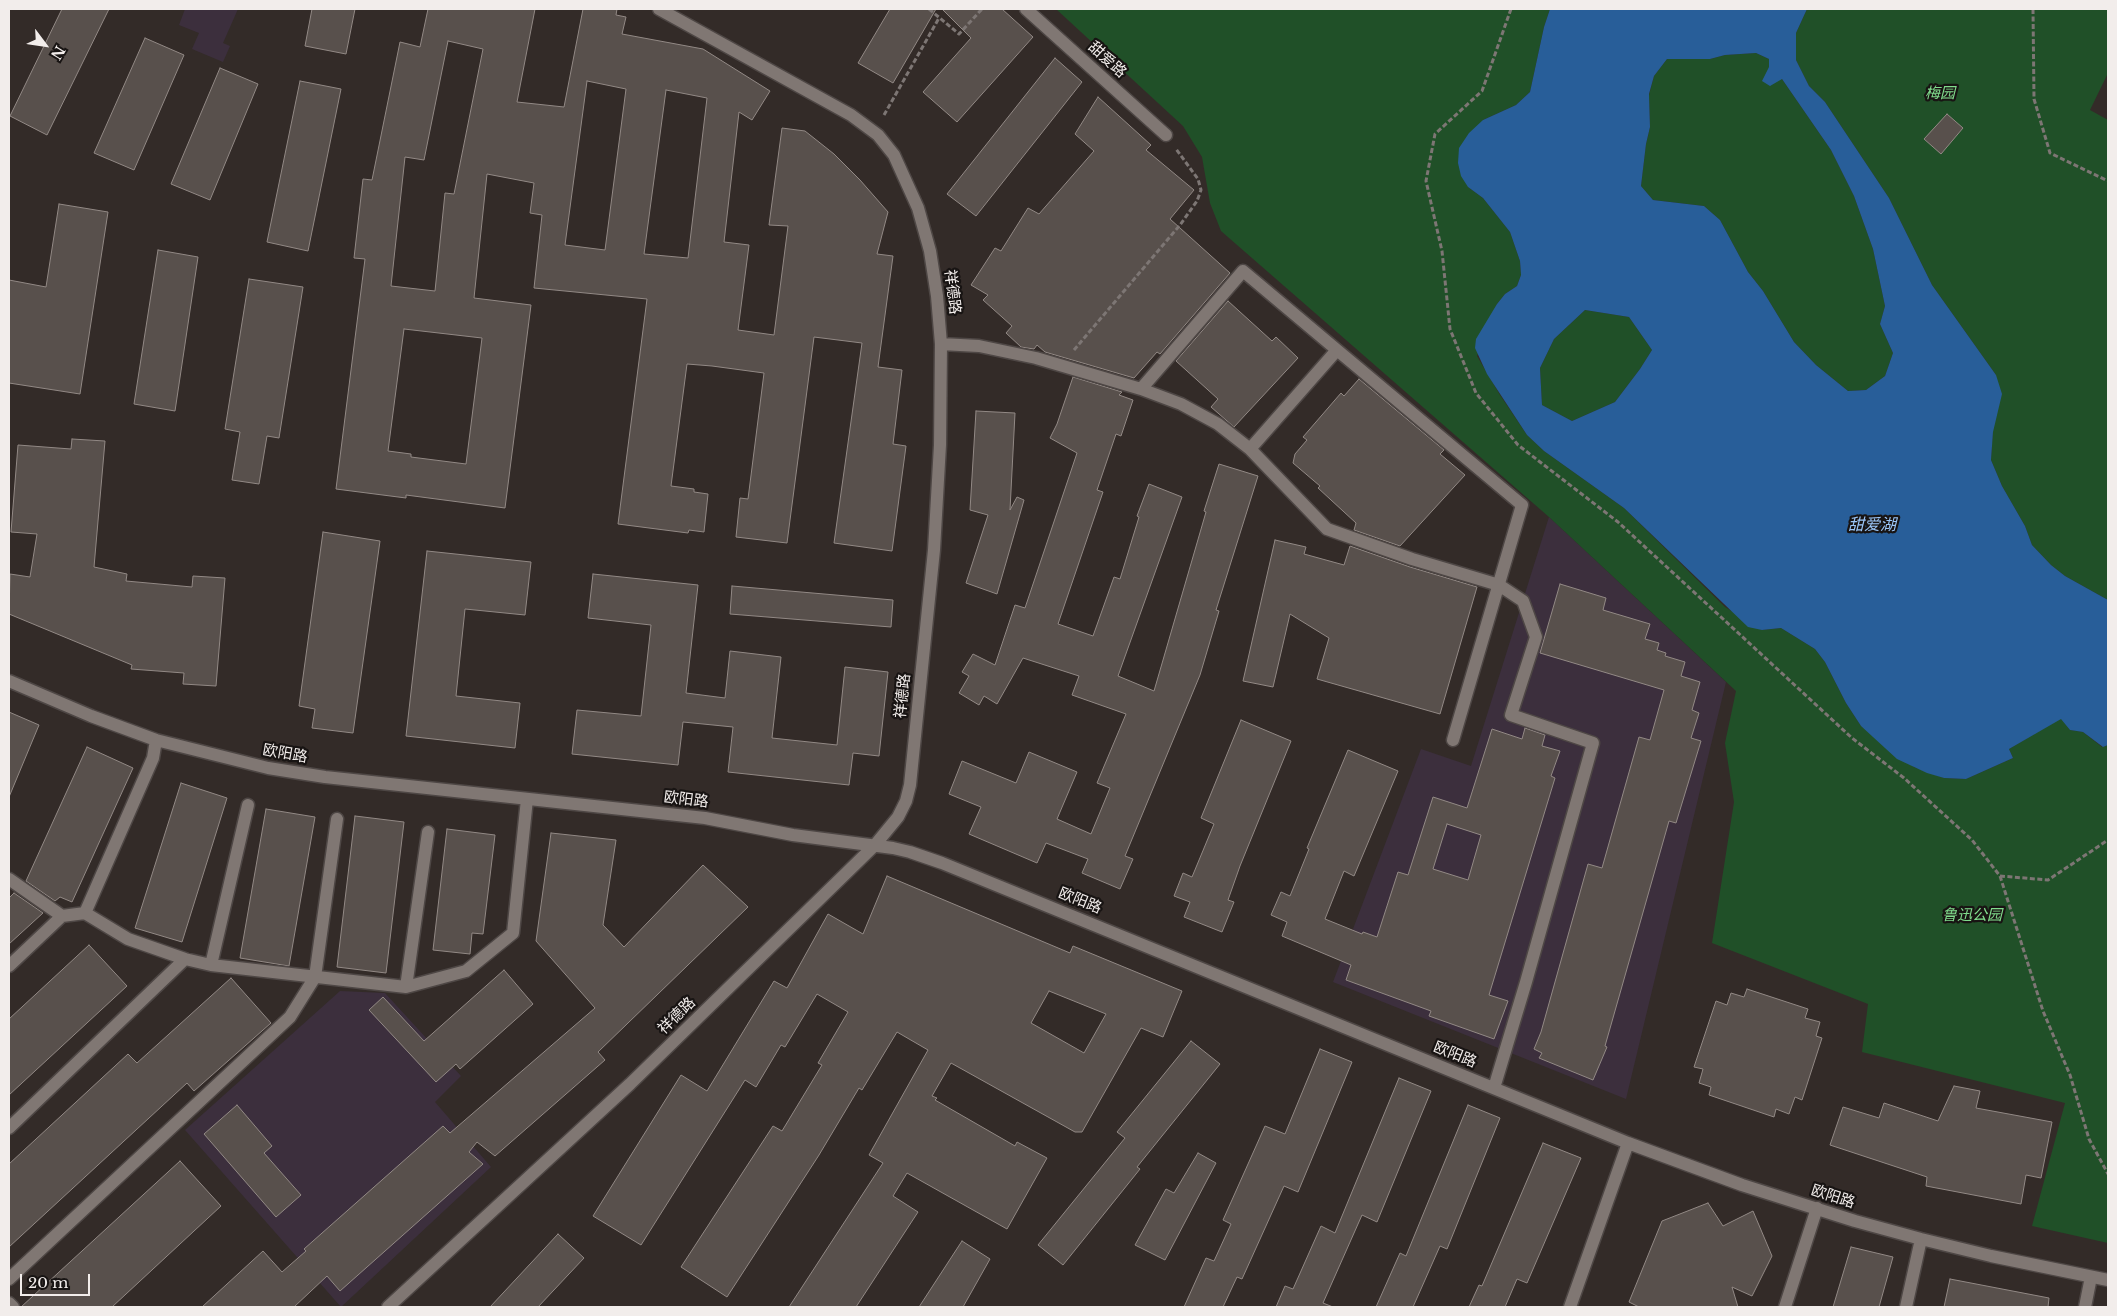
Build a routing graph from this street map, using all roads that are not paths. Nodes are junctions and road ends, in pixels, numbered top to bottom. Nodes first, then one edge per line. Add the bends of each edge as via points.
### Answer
1 (659, 9) edge
2 (1026, 9) edge
3 (1166, 135) road end
4 (941, 344) junction
5 (1337, 350) junction
6 (1141, 389) junction
7 (1250, 449) junction
8 (1499, 585) junction
9 (9, 681) edge
10 (156, 740) junction
11 (1453, 740) dead end
12 (527, 799) junction
13 (248, 805) dead end
14 (337, 819) dead end
15 (428, 832) dead end
16 (875, 845) junction
17 (9, 879) edge
18 (85, 913) junction
19 (62, 916) junction
20 (185, 960) junction
21 (211, 965) junction
22 (9, 966) edge
23 (315, 977) junction
24 (406, 987) junction
25 (1494, 1088) junction
26 (9, 1128) edge
27 (1628, 1143) junction
28 (1817, 1208) junction
29 (1921, 1238) junction
30 (2091, 1277) junction
31 (9, 1279) edge
32 (2108, 1280) edge
33 (9, 1303) edge
34 (13, 1307) edge
35 (388, 1307) edge
36 (1570, 1307) edge
37 (1785, 1307) edge
38 (1906, 1307) edge
39 (2085, 1307) edge

1 - 4 street, 祥德路 via 851,115 878,135 894,156 918,208 931,260
2 - 3 street, 甜爱路
4 - 6 street via 979,346 1036,358
4 - 16 street, 祥德路 via 934,550 910,785 898,817
5 - 6 street via 1243,271
5 - 7 street
5 - 8 street via 1522,505
6 - 7 street via 1181,404 1218,424
7 - 8 street via 1327,528 1412,559
8 - 11 street
8 - 25 street via 1523,601 1536,637 1511,716 1592,743
9 - 10 street, 欧阳路
10 - 12 street, 欧阳路 via 268,768
10 - 18 street via 153,758
12 - 16 street, 欧阳路 via 705,818 793,835
12 - 24 street via 513,933 466,971
13 - 21 street
14 - 23 street
15 - 24 street
16 - 25 street, 欧阳路 via 942,863
16 - 35 street, 祥德路 via 630,1084
17 - 19 street
18 - 19 street
18 - 20 street via 128,939
19 - 22 street
20 - 21 street
20 - 26 street
21 - 23 street
23 - 24 street
23 - 31 street via 290,1016
25 - 27 street, 欧阳路
27 - 28 street, 欧阳路 via 1742,1185
27 - 36 street
28 - 29 street, 欧阳路
28 - 37 street
29 - 30 street, 欧阳路
29 - 38 street
30 - 32 street, 欧阳路
30 - 39 street
33 - 34 street

